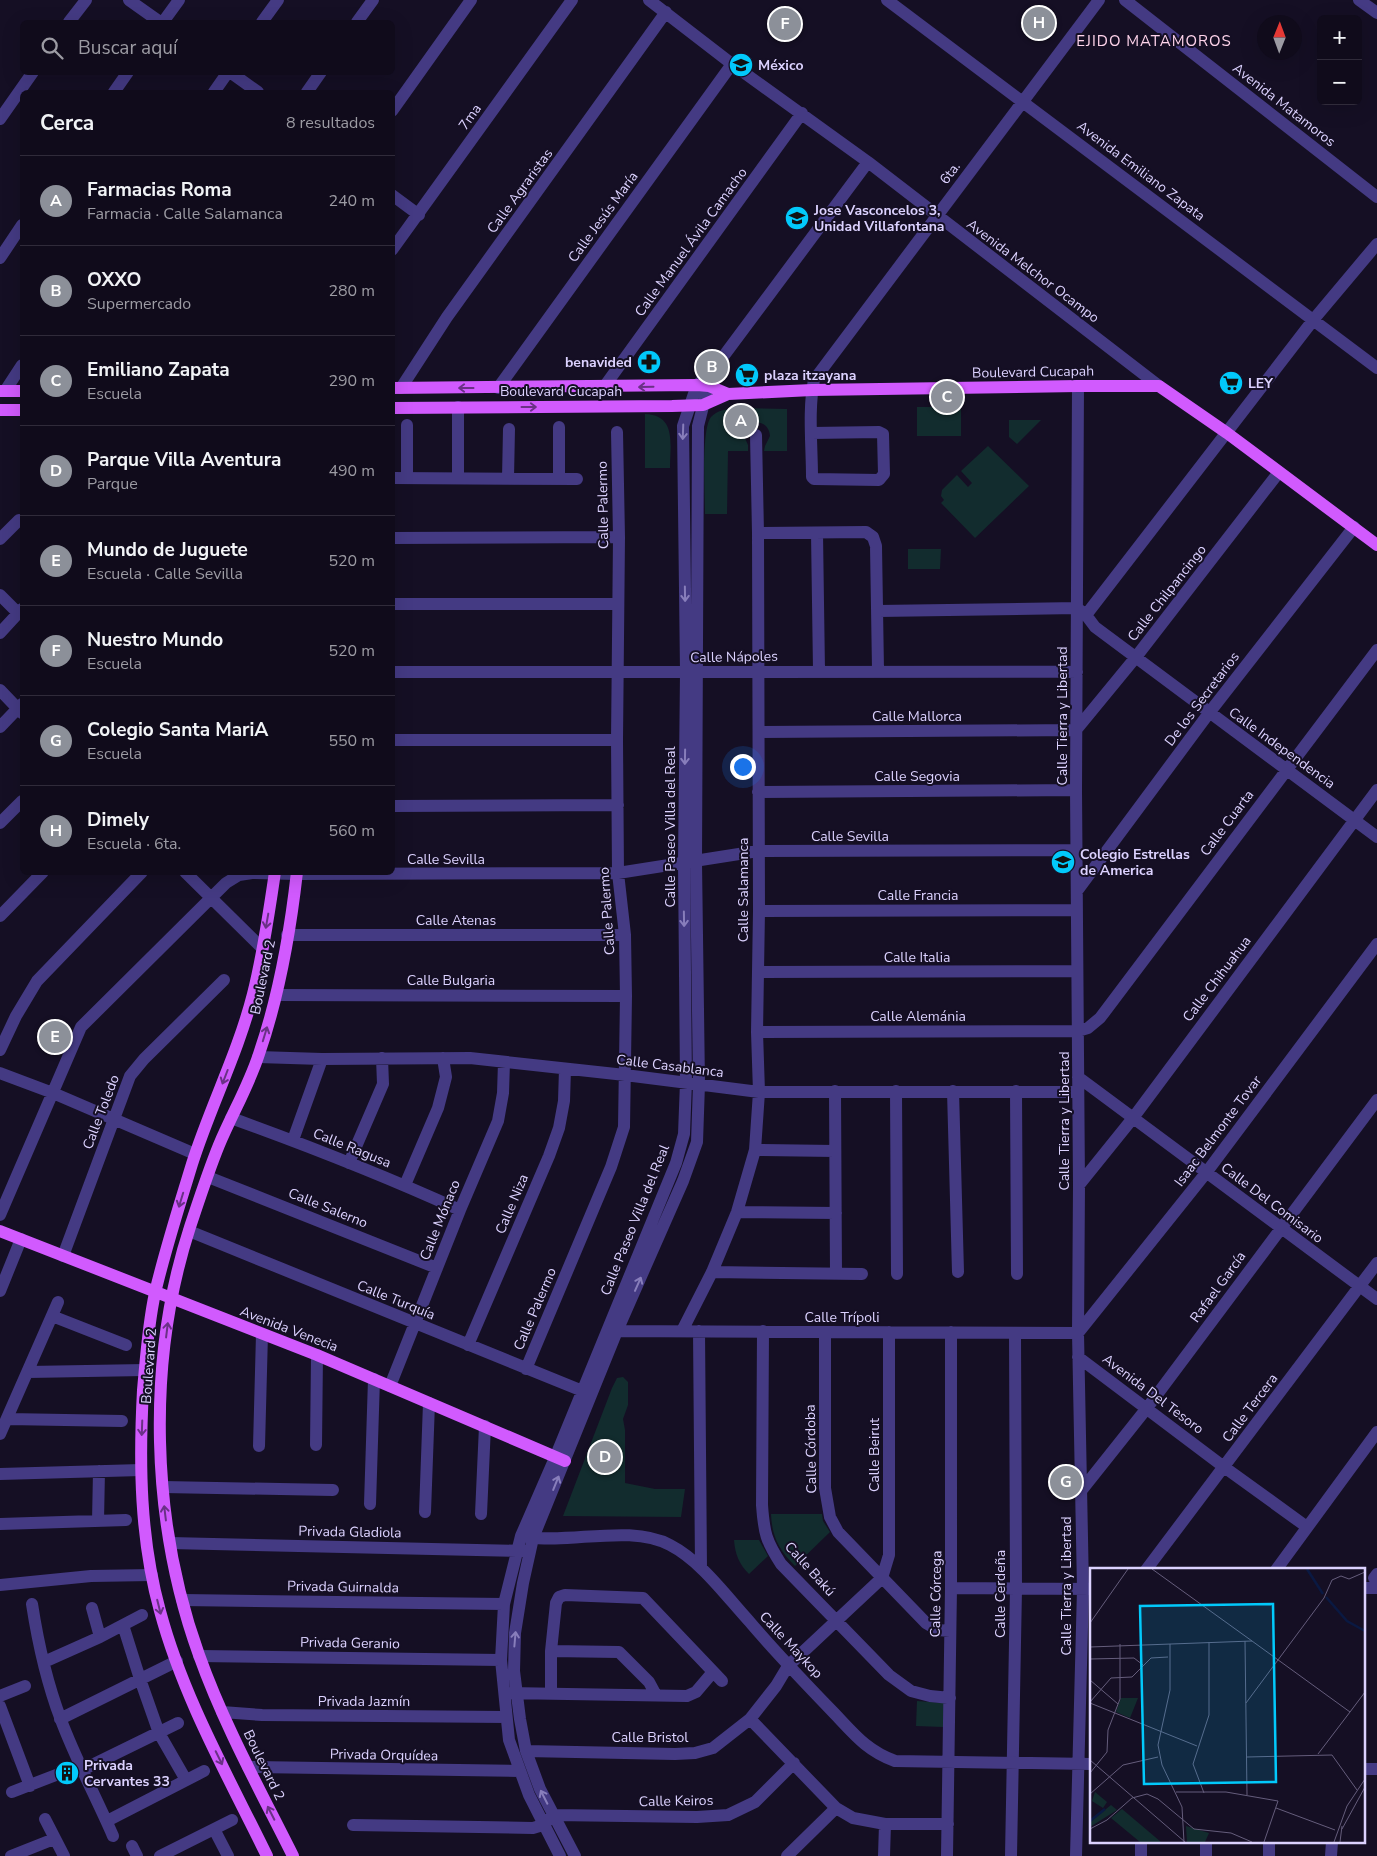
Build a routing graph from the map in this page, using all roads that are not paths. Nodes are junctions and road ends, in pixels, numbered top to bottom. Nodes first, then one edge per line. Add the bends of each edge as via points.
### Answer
1 (86, 0) edge
2 (129, 0) edge
3 (179, 0) edge
4 (278, 0) edge
5 (373, 0) edge
6 (471, 0) edge
7 (572, 0) edge
8 (649, 0) edge
9 (887, 0) edge
10 (1099, 0) edge
11 (1125, 0) edge
12 (1359, 0) edge
13 (666, 12) junction
14 (1377, 14) edge
15 (71, 20) edge
16 (158, 20) edge
17 (163, 20) edge
18 (263, 20) edge
19 (358, 20) edge
20 (732, 64) junction
21 (31, 75) edge
22 (126, 75) edge
23 (227, 75) edge
24 (233, 75) edge
25 (319, 75) edge
26 (20, 90) edge
27 (115, 90) edge
28 (216, 90) edge
29 (255, 90) edge
30 (308, 90) edge
31 (20, 91) edge
32 (1023, 101) junction
33 (395, 107) edge
34 (802, 113) junction
35 (0, 119) edge
36 (868, 162) junction
37 (395, 197) edge
38 (1377, 197) edge
39 (419, 215) junction
40 (937, 216) junction
41 (20, 228) edge
42 (1377, 244) edge
43 (395, 246) edge
44 (0, 258) edge
45 (1314, 319) junction
46 (20, 368) edge
47 (1377, 368) edge
48 (703, 386) junction
49 (1078, 386) junction
50 (1159, 386) junction
51 (604, 387) junction
52 (397, 388) edge
53 (498, 388) junction
54 (812, 390) junction
55 (2, 391) edge
56 (20, 391) edge
57 (728, 394) junction
58 (688, 405) junction
59 (703, 405) junction
60 (458, 407) junction
61 (395, 408) edge
62 (0, 410) edge
63 (20, 410) edge
64 (407, 425) dead end
65 (559, 427) dead end
66 (509, 429) dead end
67 (617, 432) dead end
68 (812, 433) junction
69 (1227, 434) junction
70 (756, 435) dead end
71 (1279, 472) junction
72 (395, 478) edge
73 (407, 478) junction
74 (458, 478) junction
75 (508, 478) junction
76 (559, 478) junction
77 (577, 478) dead end
78 (19, 520) dead end
79 (1354, 527) junction
80 (817, 533) junction
81 (758, 534) junction
82 (619, 537) junction
83 (395, 538) edge
84 (0, 539) edge
85 (1377, 545) edge
86 (0, 594) edge
87 (395, 604) edge
88 (617, 604) junction
89 (20, 611) edge
90 (878, 612) junction
91 (1082, 612) junction
92 (0, 633) edge
93 (1377, 650) edge
94 (1136, 657) junction
95 (878, 670) junction
96 (758, 671) junction
97 (819, 671) junction
98 (395, 672) edge
99 (618, 672) junction
100 (692, 672) junction
101 (1077, 672) junction
102 (0, 690) edge
103 (20, 708) edge
104 (20, 710) edge
105 (1209, 712) junction
106 (0, 727) edge
107 (1076, 730) junction
108 (759, 732) junction
109 (395, 740) edge
110 (617, 740) junction
111 (1286, 770) junction
112 (1076, 790) junction
113 (1377, 790) edge
114 (758, 792) junction
115 (20, 803) edge
116 (395, 806) edge
117 (618, 806) junction
118 (1354, 819) junction
119 (0, 824) edge
120 (1377, 837) edge
121 (1077, 850) junction
122 (758, 851) junction
123 (690, 863) junction
124 (395, 873) edge
125 (618, 873) junction
126 (40, 875) edge
127 (139, 875) edge
128 (188, 875) edge
129 (239, 875) edge
130 (275, 875) edge
131 (297, 875) edge
132 (1077, 891) junction
133 (211, 898) junction
134 (1077, 910) junction
135 (759, 911) junction
136 (0, 916) edge
137 (625, 934) junction
138 (287, 935) junction
139 (1377, 944) edge
140 (262, 948) junction
141 (1077, 971) junction
142 (758, 972) junction
143 (224, 980) dead end
144 (277, 995) junction
145 (626, 996) junction
146 (1078, 1031) junction
147 (757, 1032) junction
148 (0, 1050) edge
149 (258, 1057) junction
150 (382, 1058) junction
151 (443, 1058) junction
152 (322, 1059) junction
153 (504, 1062) junction
154 (565, 1069) junction
155 (0, 1074) edge
156 (625, 1075) junction
157 (1078, 1077) junction
158 (686, 1082) junction
159 (699, 1084) junction
160 (835, 1091) junction
161 (1016, 1091) junction
162 (759, 1092) junction
163 (896, 1092) junction
164 (953, 1092) junction
165 (1078, 1092) junction
166 (53, 1093) junction
167 (1377, 1100) edge
168 (231, 1118) junction
169 (1133, 1118) junction
170 (115, 1119) junction
171 (293, 1140) junction
172 (754, 1150) junction
173 (835, 1151) junction
174 (195, 1154) junction
175 (349, 1163) junction
176 (1206, 1173) junction
177 (208, 1177) junction
178 (406, 1185) junction
179 (1079, 1185) junction
180 (460, 1210) junction
181 (737, 1212) junction
182 (836, 1214) junction
183 (0, 1215) edge
184 (1280, 1228) junction
185 (0, 1231) edge
186 (189, 1231) junction
187 (21, 1240) junction
188 (63, 1256) junction
189 (1377, 1263) edge
190 (437, 1268) junction
191 (712, 1272) junction
192 (958, 1272) dead end
193 (836, 1274) junction
194 (862, 1274) dead end
195 (897, 1274) dead end
196 (1017, 1274) dead end
197 (1360, 1287) junction
198 (0, 1291) edge
199 (155, 1292) junction
200 (171, 1298) junction
201 (1377, 1300) edge
202 (58, 1302) dead end
203 (52, 1316) junction
204 (414, 1324) junction
205 (612, 1330) junction
206 (682, 1331) junction
207 (699, 1331) junction
208 (763, 1331) junction
209 (825, 1332) junction
210 (889, 1332) junction
211 (950, 1332) junction
212 (1015, 1333) junction
213 (1078, 1333) junction
214 (262, 1334) junction
215 (126, 1345) dead end
216 (468, 1345) junction
217 (317, 1355) junction
218 (1078, 1357) junction
219 (526, 1369) junction
220 (145, 1370) junction
221 (28, 1372) junction
222 (374, 1378) junction
223 (390, 1386) junction
224 (587, 1393) junction
225 (429, 1403) junction
226 (1147, 1408) junction
227 (8, 1419) junction
228 (122, 1421) dead end
229 (485, 1426) junction
230 (1377, 1432) edge
231 (0, 1434) edge
232 (316, 1445) dead end
233 (259, 1446) dead end
234 (560, 1459) junction
235 (1224, 1467) junction
236 (141, 1470) junction
237 (99, 1471) junction
238 (0, 1474) edge
239 (163, 1487) junction
240 (333, 1490) dead end
241 (1081, 1491) junction
242 (370, 1504) dead end
243 (425, 1512) dead end
244 (481, 1514) dead end
245 (98, 1520) junction
246 (126, 1520) dead end
247 (0, 1524) edge
248 (1307, 1526) junction
249 (170, 1543) junction
250 (525, 1544) junction
251 (702, 1568) junction
252 (1148, 1568) edge
253 (1277, 1568) edge
254 (152, 1576) junction
255 (882, 1578) junction
256 (1376, 1580) edge
257 (0, 1585) edge
258 (1364, 1587) edge
259 (951, 1588) junction
260 (1016, 1589) junction
261 (1087, 1589) edge
262 (182, 1600) junction
263 (32, 1604) dead end
264 (504, 1604) junction
265 (92, 1608) dead end
266 (142, 1616) dead end
267 (837, 1620) junction
268 (123, 1625) junction
269 (950, 1631) junction
270 (100, 1637) junction
271 (551, 1651) junction
272 (199, 1656) junction
273 (501, 1660) junction
274 (177, 1661) junction
275 (44, 1662) junction
276 (788, 1666) junction
277 (713, 1672) junction
278 (140, 1679) junction
279 (722, 1681) dead end
280 (25, 1686) dead end
281 (509, 1693) junction
282 (551, 1694) junction
283 (656, 1695) junction
284 (0, 1696) edge
285 (950, 1698) junction
286 (0, 1706) edge
287 (222, 1712) junction
288 (506, 1717) junction
289 (60, 1718) junction
290 (750, 1719) junction
291 (178, 1722) dead end
292 (159, 1733) junction
293 (526, 1751) junction
294 (950, 1761) junction
295 (1014, 1762) junction
296 (794, 1763) junction
297 (1084, 1763) edge
298 (248, 1767) junction
299 (1364, 1769) edge
300 (1377, 1769) edge
301 (82, 1770) junction
302 (204, 1771) dead end
303 (519, 1771) junction
304 (56, 1776) dead end
305 (186, 1780) junction
306 (30, 1786) junction
307 (12, 1792) dead end
308 (836, 1808) junction
309 (554, 1816) junction
310 (45, 1819) dead end
311 (232, 1820) dead end
312 (107, 1822) junction
313 (353, 1824) dead end
314 (885, 1824) junction
315 (948, 1824) junction
316 (543, 1825) junction
317 (214, 1829) junction
318 (113, 1836) dead end
319 (54, 1839) junction
320 (11, 1856) edge
321 (64, 1856) edge
322 (160, 1856) edge
323 (228, 1856) edge
324 (267, 1856) edge
325 (294, 1856) edge
326 (560, 1856) edge
327 (574, 1856) edge
328 (787, 1856) edge
329 (884, 1856) edge
330 (947, 1856) edge
331 (1011, 1856) edge
332 (1076, 1856) edge

1 - 15 street
2 - 16 street
3 - 17 street
4 - 18 street
5 - 19 street
6 - 33 street
7 - 39 street, 7ma
8 - 13 street, Avenida Melchor Ocampo
9 - 32 street, Avenida Emiliano Zapata
10 - 32 street, 6ta.
11 - 38 street, Avenida Matamoros
12 - 14 street
13 - 20 street, Avenida Melchor Ocampo
13 - 52 street, Calle Agraristas
20 - 34 street, Avenida Melchor Ocampo
20 - 53 street, Calle Jesús María
21 - 26 street
22 - 27 street
23 - 28 street
24 - 29 street
25 - 30 street
31 - 35 street
32 - 40 street, 6ta.
32 - 45 street, Avenida Emiliano Zapata
34 - 36 street, Avenida Melchor Ocampo
34 - 51 street, Calle Manuel Ávila Camacho
36 - 40 street, Avenida Melchor Ocampo
36 - 48 street
37 - 39 street
39 - 43 street, 7ma
40 - 50 street, Avenida Melchor Ocampo
40 - 54 street, 6ta. via 819,372
41 - 44 street
42 - 45 street
45 - 47 street, Avenida Emiliano Zapata
45 - 69 street
46 - 55 street
48 -> 51 main road, Boulevard Cucapah
48 - 57 main road, Boulevard Cucapah
48 - 58 street, Calle Paseo Villa del Real
48 - 59 street, Calle Paseo Villa del Real
49 - 50 main road, Boulevard Cucapah
49 - 54 main road, Boulevard Cucapah
49 - 91 street, Calle Tierra y Libertad
50 - 69 main road, Avenida Melchor Ocampo
51 - 53 main road, Boulevard Cucapah
53 -> 52 main road, Boulevard Cucapah
54 - 57 main road, Boulevard Cucapah
54 - 68 street
55 - 56 main road
57 - 59 main road, Boulevard Cucapah
58 - 59 main road, Boulevard Cucapah
60 -> 58 main road, Boulevard Cucapah
58 -> 100 street, Calle Paseo Villa del Real via 683,426
59 - 100 street, Calle Paseo Villa del Real via 698,426
60 - 61 main road, Boulevard Cucapah
60 - 74 street
62 - 63 main road
64 - 73 street
65 - 76 street
66 - 75 street
67 - 82 street, Calle Palermo
68 - 68 street via 883,434 883,478 814,480
69 - 71 main road, Avenida Melchor Ocampo
69 - 91 street
70 - 81 street, Calle Salamanca
71 - 79 main road, Avenida Melchor Ocampo
71 - 94 street, Calle Chilpancingo
72 - 73 street
73 - 74 street
74 - 75 street
75 - 76 street
76 - 77 street
78 - 84 street
79 - 85 main road, Avenida Melchor Ocampo
79 - 105 street, De los Secretarios
80 - 81 street
80 - 90 street via 866,532 873,537
80 - 97 street
81 - 96 street, Calle Salamanca
82 - 83 street
82 - 88 street, Calle Palermo
86 - 89 street
87 - 88 street
88 - 99 street, Calle Palermo
89 - 92 street
90 - 91 street
90 - 95 street
91 - 94 street, Calle Independencia via 1095,627
91 - 101 street, Calle Tierra y Libertad
93 - 111 street, Calle Cuarta
94 - 105 street, Calle Independencia
94 - 107 street, Calle Chilpancingo
95 - 97 street, Calle Nápoles
95 - 101 street, Calle Nápoles
96 - 97 street, Calle Nápoles
96 - 100 street, Calle Nápoles
96 - 108 street, Calle Salamanca
98 - 99 street, Calle Nápoles
99 - 100 street, Calle Nápoles
99 - 110 street, Calle Palermo
100 - 123 street, Calle Paseo Villa del Real
101 - 107 street, Calle Tierra y Libertad
102 - 103 street
104 - 106 street
105 - 111 street, Calle Independencia
105 - 132 street, De los Secretarios
107 - 108 street, Calle Mallorca
107 - 112 street, Calle Tierra y Libertad
108 - 114 street, Calle Salamanca
109 - 110 street
110 - 117 street, Calle Palermo
111 - 118 street, Calle Independencia
111 - 146 street, Calle Cuarta via 1100,1018 1088,1028
112 - 114 street, Calle Segovia
112 - 121 street, Calle Tierra y Libertad
113 - 118 street, Calle Chihuahua
114 - 122 street, Calle Salamanca
115 - 119 street
116 - 117 street
117 - 125 street, Calle Palermo
118 - 120 street, Calle Independencia
118 - 169 street, Calle Chihuahua
121 - 122 street, Calle Sevilla
121 - 132 street, Calle Tierra y Libertad
122 - 123 street, Calle Sevilla
122 - 135 street, Calle Salamanca
123 - 125 street, Calle Sevilla
123 -> 158 street, Calle Paseo Villa del Real
123 - 159 street, Calle Paseo Villa del Real
124 - 125 street, Calle Sevilla
125 - 137 street, Calle Palermo
126 - 136 street
127 - 148 street via 37,981
128 - 133 street
129 - 133 street, Calle Sevilla
130 -> 140 main road, Boulevard 2
131 - 138 main road, Boulevard 2
132 - 134 street, Calle Tierra y Libertad
133 - 140 street
133 - 166 street, Calle Sevilla via 81,1027
134 - 135 street, Calle Francia
134 - 141 street, Calle Tierra y Libertad
135 - 142 street, Calle Salamanca
137 - 138 street, Calle Atenas
137 - 145 street, Calle Palermo
138 - 144 main road, Boulevard 2
139 - 176 street, Isaac Belmonte Tovar
140 -> 174 main road, Boulevard 2 via 253,995
141 - 142 street, Calle Italia
141 - 146 street, Calle Tierra y Libertad
142 - 147 street, Calle Salamanca
143 - 170 street, Calle Toledo via 130,1076
144 - 145 street, Calle Bulgaria
149 -> 144 main road, Boulevard 2
145 - 156 street, Calle Palermo
146 - 147 street, Calle Alemánia
146 - 157 street, Calle Tierra y Libertad
147 - 162 street, Calle Salamanca
149 - 152 street, Calle Casablanca
149 - 168 main road, Boulevard 2
150 - 151 street, Calle Casablanca
150 - 152 street, Calle Casablanca
150 - 175 street via 383,1084
151 - 153 street, Calle Casablanca
151 - 178 street via 446,1077 438,1108
152 - 171 street
153 - 154 street, Calle Casablanca
153 - 180 street, Calle Mónaco via 498,1121
154 - 156 street, Calle Casablanca
154 - 216 street, Calle Niza via 559,1128
155 - 166 street
156 - 158 street, Calle Casablanca
156 - 219 street, Calle Palermo via 624,1127 611,1167
157 - 165 street, Calle Tierra y Libertad
157 - 169 street, Calle Del Comisario
158 - 159 street, Calle Casablanca
158 - 205 street, Calle Paseo Villa del Real via 681,1150
159 - 162 street, Calle Casablanca
205 -> 159 street, Calle Paseo Villa del Real via 695,1149
160 - 162 street, Calle Casablanca
160 - 163 street, Calle Casablanca
160 - 173 street
161 - 164 street, Calle Casablanca
161 - 165 street, Calle Casablanca
161 - 196 street
162 - 172 street, Calle Salamanca
163 - 164 street, Calle Casablanca
163 - 195 street
164 - 192 street
165 - 179 street, Calle Tierra y Libertad
166 - 170 street
166 - 183 street, Calle Sevilla
167 - 184 street, Rafael García
168 - 171 street, Calle Ragusa
168 - 177 main road, Boulevard 2
169 - 176 street, Calle Del Comisario
169 - 179 street, Calle Chihuahua
170 - 174 street
170 - 188 street, Calle Toledo
171 - 175 street, Calle Ragusa
172 - 173 street
172 - 181 street, Calle Salamanca
173 - 182 street
174 -> 199 main road, Boulevard 2
175 - 178 street, Calle Ragusa
176 - 184 street, Calle Del Comisario
176 - 213 street, Isaac Belmonte Tovar
177 - 186 main road, Boulevard 2
177 - 190 street, Calle Salerno
178 - 180 street, Calle Ragusa
179 - 213 street, Calle Tierra y Libertad
180 - 190 street, Calle Mónaco
181 - 182 street
181 - 191 street, Calle Salamanca
182 - 193 street
184 - 197 street, Calle Del Comisario
184 - 226 street, Rafael García
185 - 187 main road, Avenida Venecia
186 - 200 main road, Boulevard 2
186 - 204 street, Calle Turquía
187 - 188 main road, Avenida Venecia
187 - 198 street
188 - 199 main road, Avenida Venecia
189 - 197 street, Calle Tercera
190 - 204 street, Calle Mónaco
191 - 193 street
191 - 206 street, Calle Salamanca
193 - 194 street
197 - 201 street, Calle Del Comisario
197 - 235 street, Calle Tercera
199 - 200 main road, Avenida Venecia
199 - 220 main road, Boulevard 2
200 - 214 main road, Avenida Venecia
239 -> 200 main road, Boulevard 2 via 162,1386
202 - 203 street
203 - 215 street
203 - 221 street
204 - 216 street, Calle Turquía
204 - 223 street, Calle Mónaco
205 - 206 street, Calle Trípoli
205 - 224 street, Calle Paseo Villa del Real
206 - 207 street, Calle Trípoli
207 - 208 street, Calle Trípoli
207 - 251 street
208 - 209 street, Calle Trípoli
208 - 267 street, Calle Bakú via 764,1530 782,1564
209 - 210 street, Calle Trípoli
209 - 255 street, Calle Córdoba via 825,1488 830,1517 838,1532
210 - 211 street, Calle Trípoli
210 - 255 street, Calle Beirut via 889,1555
211 - 212 street, Calle Trípoli
211 - 259 street, Calle Córcega
212 - 213 street, Calle Trípoli
212 - 260 street, Calle Cerdeña
213 - 218 street, Calle Tierra y Libertad
214 - 217 main road, Avenida Venecia
214 - 233 street
216 - 219 street, Calle Turquía
217 - 222 main road, Avenida Venecia
217 - 232 street
218 - 226 street, Avenida Del Tesoro
218 - 241 street, Calle Tierra y Libertad
219 - 224 street, Calle Turquía
220 - 221 street
220 -> 236 main road, Boulevard 2
221 - 227 street
222 - 223 main road, Avenida Venecia
222 - 242 street
223 - 225 main road, Avenida Venecia
224 - 234 street, Calle Paseo Villa del Real
225 - 229 main road, Avenida Venecia
225 - 243 street
226 - 235 street, Avenida Del Tesoro
226 - 241 street, Rafael García
227 - 228 street
227 - 231 street
229 - 234 main road, Avenida Venecia
229 - 244 street
230 - 248 street
234 - 250 street, Calle Paseo Villa del Real
235 - 248 street, Avenida Del Tesoro
235 - 252 street, Calle Tercera
236 - 237 street
236 - 254 main road, Boulevard 2 via 143,1516
237 - 238 street
237 - 245 street
239 - 240 street
249 -> 239 main road, Boulevard 2
241 - 261 street, Calle Tierra y Libertad
245 - 246 street
245 - 247 street
248 - 253 street
249 - 250 street, Privada Gladiola
249 - 262 main road, Boulevard 2
250 - 251 street, Privada Gladiola via 636,1536 671,1545
250 - 264 street, Calle Paseo Villa del Real
281 -> 250 street, Calle Paseo Villa del Real via 514,1670
251 - 276 street, Calle Maykop
254 - 257 street via 91,1576
254 -> 274 main road, Boulevard 2
255 - 267 street, Calle Bristol
255 - 269 street, Calle Córdoba via 926,1623 938,1630
256 - 258 street
259 - 260 street
259 - 269 street, Calle Córcega
260 - 261 street
260 - 295 street, Calle Cerdeña
261 - 297 street, Calle Tierra y Libertad
262 - 264 street, Privada Guirnalda
262 - 272 main road, Boulevard 2
263 - 275 street
264 - 273 street, Calle Paseo Villa del Real
265 - 270 street
266 - 268 street
267 - 276 street, Calle Bristol
267 - 285 street, Calle Bakú via 889,1675 911,1691
268 - 270 street
268 - 278 street
269 - 285 street, Calle Córcega
270 - 275 street
271 - 277 street via 559,1597 643,1598
271 - 282 street
271 - 283 street via 619,1652 649,1682
272 - 273 street, Privada Geranio
272 - 287 main road, Boulevard 2
273 - 281 street, Calle Paseo Villa del Real
274 - 278 street
274 -> 324 main road, Boulevard 2 via 200,1719
275 - 289 street
276 - 290 street, Calle Bristol
276 - 294 street, Calle Maykop via 864,1744 879,1755 895,1761
277 - 279 street
277 - 283 street via 696,1692 687,1696
278 - 289 street
278 - 292 street
280 - 284 street
281 - 282 street
281 - 288 street, Calle Paseo Villa del Real
281 - 293 street, Calle Paseo Villa del Real
282 - 283 street
285 - 294 street, Calle Córcega
286 - 306 street
287 - 288 street, Privada Jazmín
287 - 298 main road, Boulevard 2
288 - 303 street, Calle Paseo Villa del Real
289 - 301 street
290 - 293 street, Calle Bristol via 713,1748 695,1753
290 - 296 street
291 - 292 street
292 - 301 street
292 - 305 street
309 -> 293 street, Calle Paseo Villa del Real
294 - 295 street, Calle Maykop
294 - 315 street, Calle Córcega
295 - 297 street, Calle Maykop
295 - 331 street, Calle Cerdeña
296 - 308 street
296 - 309 street, Calle Keiros via 755,1802 728,1815
297 - 332 street, Calle Tierra y Libertad
298 - 303 street, Privada Orquídea
325 -> 298 main road, Boulevard 2
299 - 300 street
301 - 312 street
302 - 305 street
303 - 316 street, Calle Paseo Villa del Real
304 - 306 street
305 - 312 street
306 - 307 street
308 - 314 street via 853,1818
308 - 328 street
309 - 316 street
309 - 327 street, Calle Paseo Villa del Real
310 - 319 street
311 - 317 street
312 - 318 street
313 - 316 street via 533,1828
314 - 315 street
314 - 329 street
315 - 330 street, Calle Córcega
316 - 326 street, Calle Paseo Villa del Real
317 - 322 street
317 - 323 street
319 - 320 street
319 - 321 street

